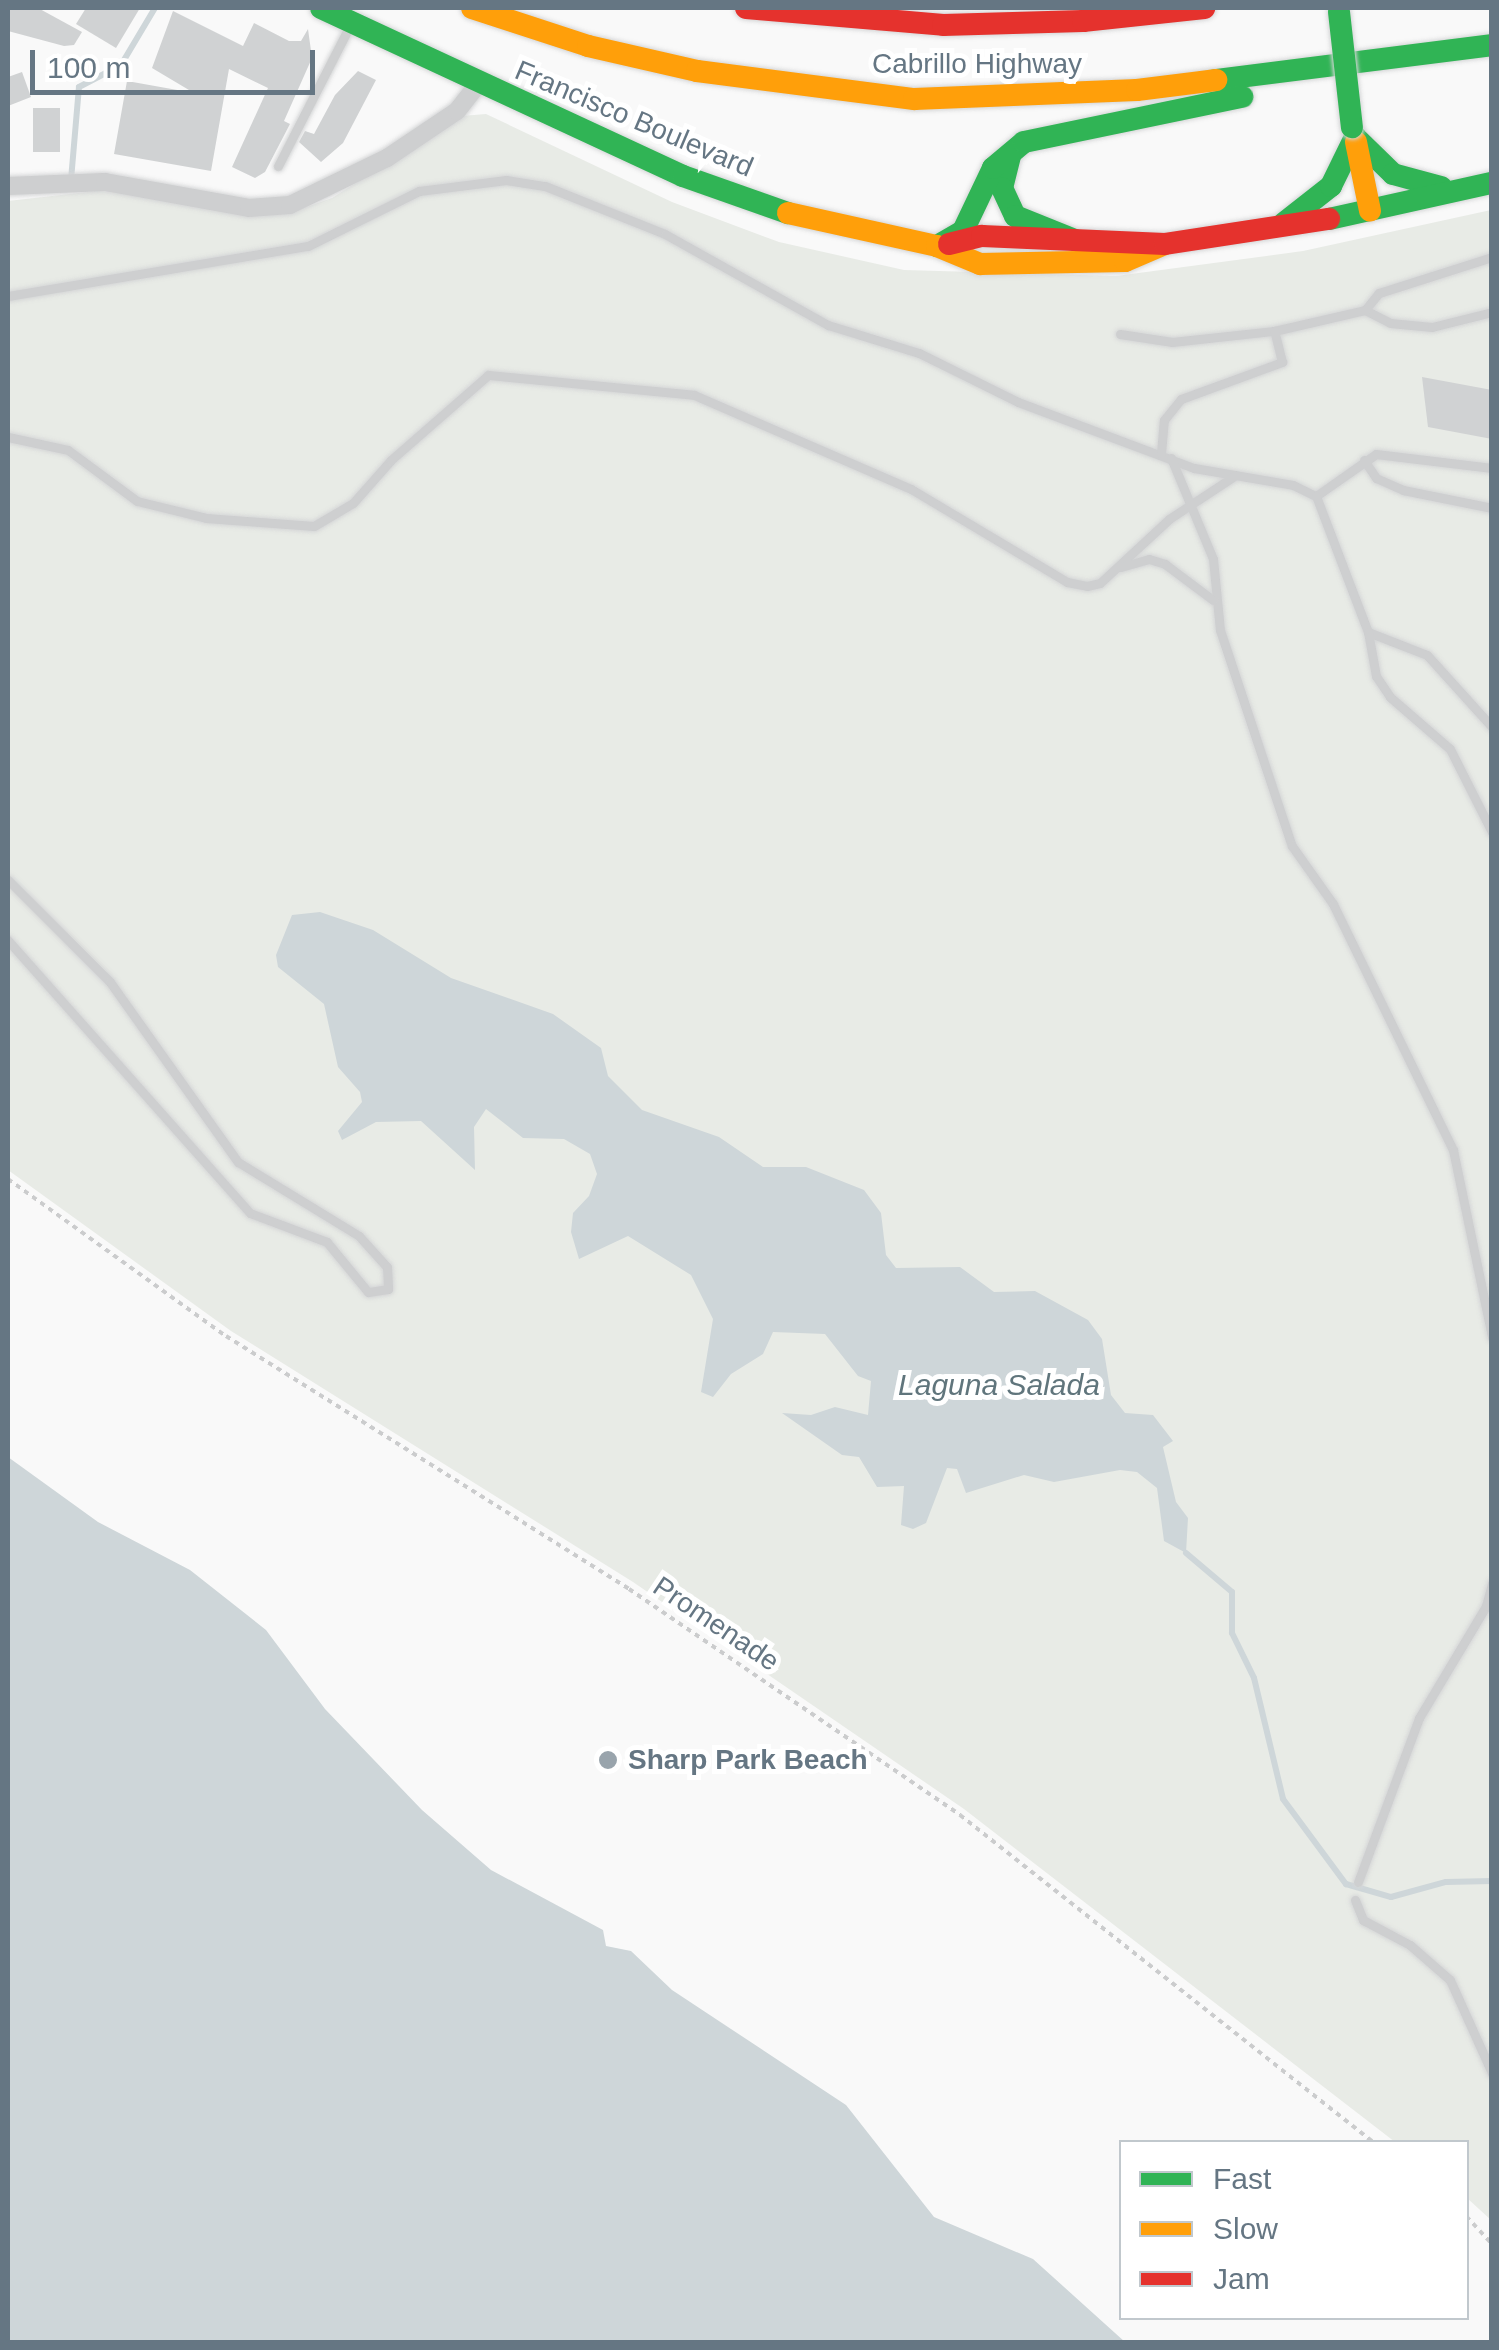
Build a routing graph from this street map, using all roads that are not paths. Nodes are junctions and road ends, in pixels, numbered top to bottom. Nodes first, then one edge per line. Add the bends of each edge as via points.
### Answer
1 (321, 8) edge
2 (472, 8) edge
3 (746, 8) edge
4 (1143, 8) edge
5 (1204, 8) edge
6 (1339, 8) edge
7 (1083, 20) junction
8 (351, 22) junction
9 (1492, 46) edge
10 (478, 84) junction
11 (1354, 132) junction
12 (1012, 152) junction
13 (278, 166) dead end
14 (1492, 183) edge
15 (8, 186) edge
16 (1456, 189) junction
17 (1370, 211) junction
18 (1263, 233) junction
19 (1075, 240) junction
20 (1165, 244) junction
21 (938, 246) junction
22 (1492, 257) edge
23 (8, 296) edge
24 (1365, 310) junction
25 (1492, 312) edge
26 (1274, 331) junction
27 (1120, 334) dead end
28 (8, 437) edge
29 (1166, 454) junction
30 (1364, 460) junction
31 (1492, 468) edge
32 (1236, 475) junction
33 (1316, 496) junction
34 (1191, 503) junction
35 (1492, 508) edge
36 (1114, 571) junction
37 (1214, 600) junction
38 (1368, 632) junction
39 (1492, 727) edge
40 (1492, 832) edge
41 (8, 880) edge
42 (8, 940) edge
43 (1492, 1337) edge
44 (1492, 1584) edge
45 (1358, 1882) dead end
46 (1355, 1900) dead end
47 (1492, 2073) edge

1 - 8 main road, Francisco Boulevard
2 - 9 main road, Cabrillo Highway via 588,46 697,71 914,99 1121,92
3 - 7 main road, Cabrillo Highway via 916,24
4 - 7 main road
5 - 7 main road, Cabrillo Highway
6 - 11 main road, bridge
8 - 10 main road, Francisco Boulevard
8 - 13 lane
9 - 12 main road via 1051,135
10 - 15 street via 457,111 387,158 290,205 249,208 105,182
10 - 21 main road, Francisco Boulevard via 749,202 882,239
11 - 16 main road via 1372,159 1410,183
11 - 17 main road
11 - 18 main road via 1323,194
12 - 19 main road via 1002,188 1015,216
12 - 21 main road via 994,168 963,230
14 - 16 main road
16 - 17 main road, Francisco Boulevard
17 - 18 main road, Francisco Boulevard
18 - 20 main road, Francisco Boulevard
19 - 20 main road, Francisco Boulevard
19 - 21 main road, Francisco Boulevard via 982,236
20 - 21 main road, Francisco Boulevard via 1125,262 1075,266 980,264
22 - 24 lane via 1380,292
23 - 29 lane via 308,246 418,191 506,180 568,191 708,255 828,325 920,352 1018,402
24 - 25 lane via 1390,322 1432,327
24 - 26 lane
26 - 27 lane via 1172,342
26 - 29 lane via 1282,362 1181,399 1164,420
28 - 36 lane via 68,450 137,501 206,518 314,526 353,502 488,375 694,395 911,489 1067,582 1100,582
29 - 32 lane via 1194,468
29 - 34 lane
30 - 31 lane via 1397,453
30 - 33 lane
30 - 35 lane via 1376,478 1404,490
32 - 33 lane
32 - 34 lane
33 - 38 lane
34 - 36 lane
34 - 37 lane via 1213,559
36 - 37 lane via 1150,559
37 - 43 lane via 1292,846 1332,904 1453,1150
38 - 39 lane via 1427,655
38 - 40 lane via 1376,676 1390,697 1450,749
41 - 42 lane via 110,982 238,1162 359,1236 386,1267 388,1290 368,1292 328,1242 250,1213
44 - 45 lane via 1486,1606 1418,1718
46 - 47 lane via 1363,1920 1410,1945 1450,1980

